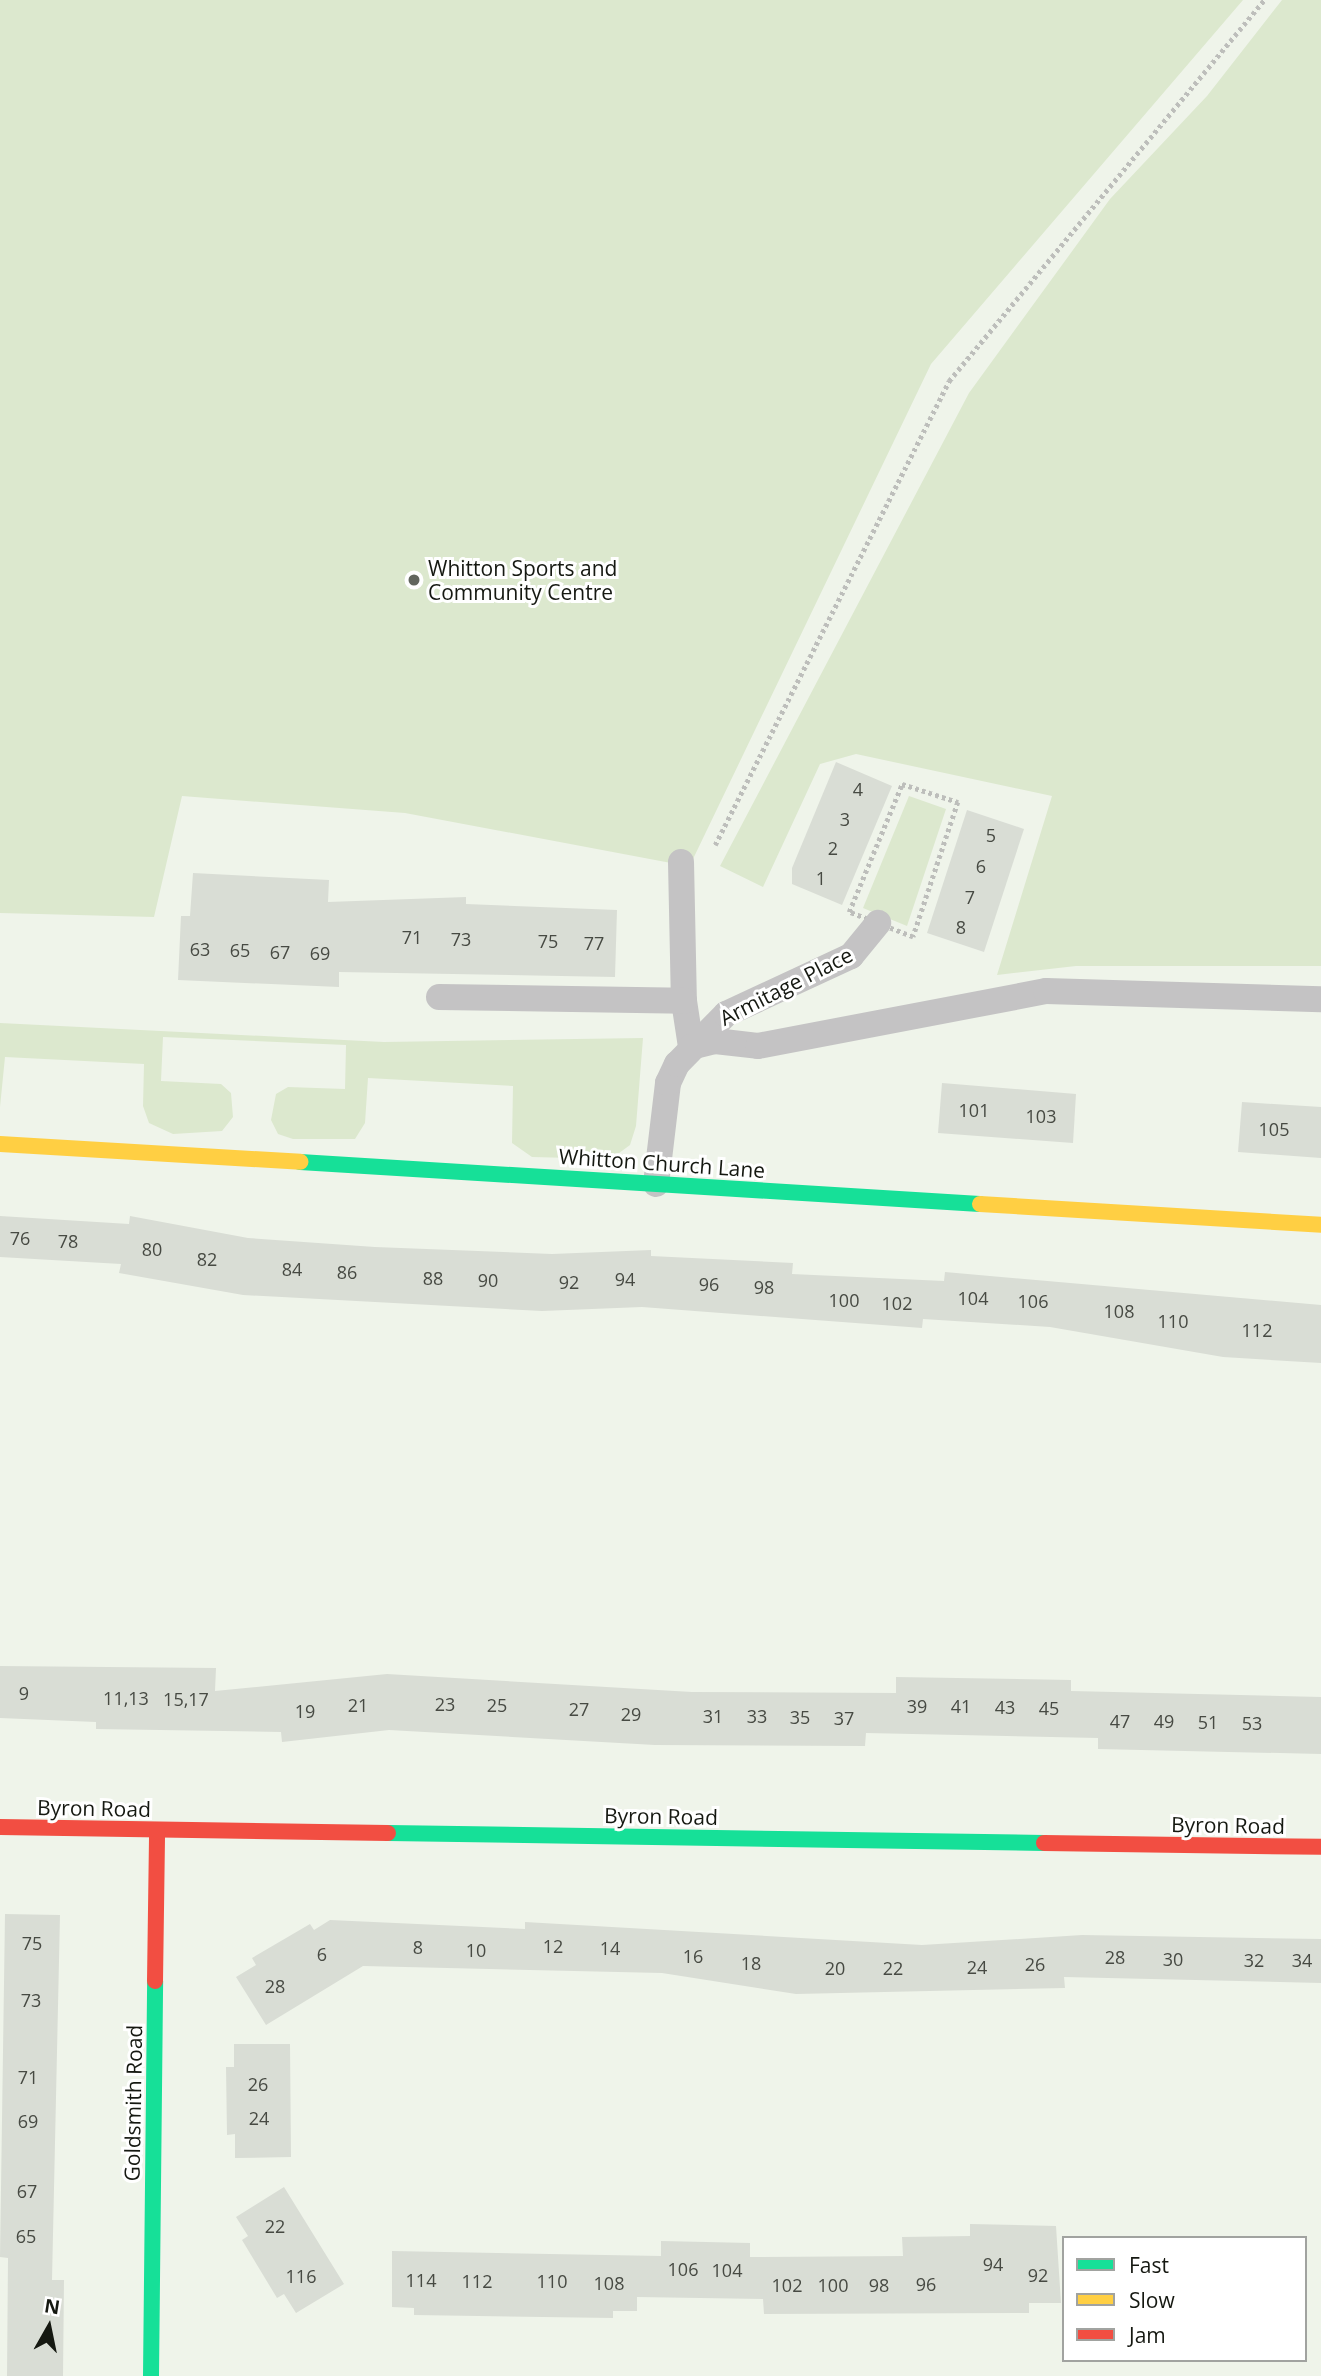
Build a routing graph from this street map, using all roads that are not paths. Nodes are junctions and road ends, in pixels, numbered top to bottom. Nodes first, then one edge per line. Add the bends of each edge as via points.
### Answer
1 (681, 862) dead end
2 (878, 923) road end
3 (439, 997) dead end
4 (1321, 999) edge
5 (684, 1000) junction
6 (691, 1047) junction
7 (0, 1144) edge
8 (656, 1184) junction
9 (1321, 1225) edge
10 (0, 1827) edge
11 (157, 1830) junction
12 (1321, 1847) edge
13 (151, 2376) edge

1 - 5 lane
2 - 6 lane, Armitage Place via 851,956 726,1014
3 - 5 lane
4 - 6 lane via 1046,991 758,1046 715,1041
5 - 6 lane
6 - 8 lane, Armitage Place via 668,1083
7 - 8 street, Whitton Church Lane
8 - 9 street, Whitton Church Lane
10 - 11 street, Byron Road
11 - 12 street, Byron Road
11 - 13 street, Goldsmith Road

